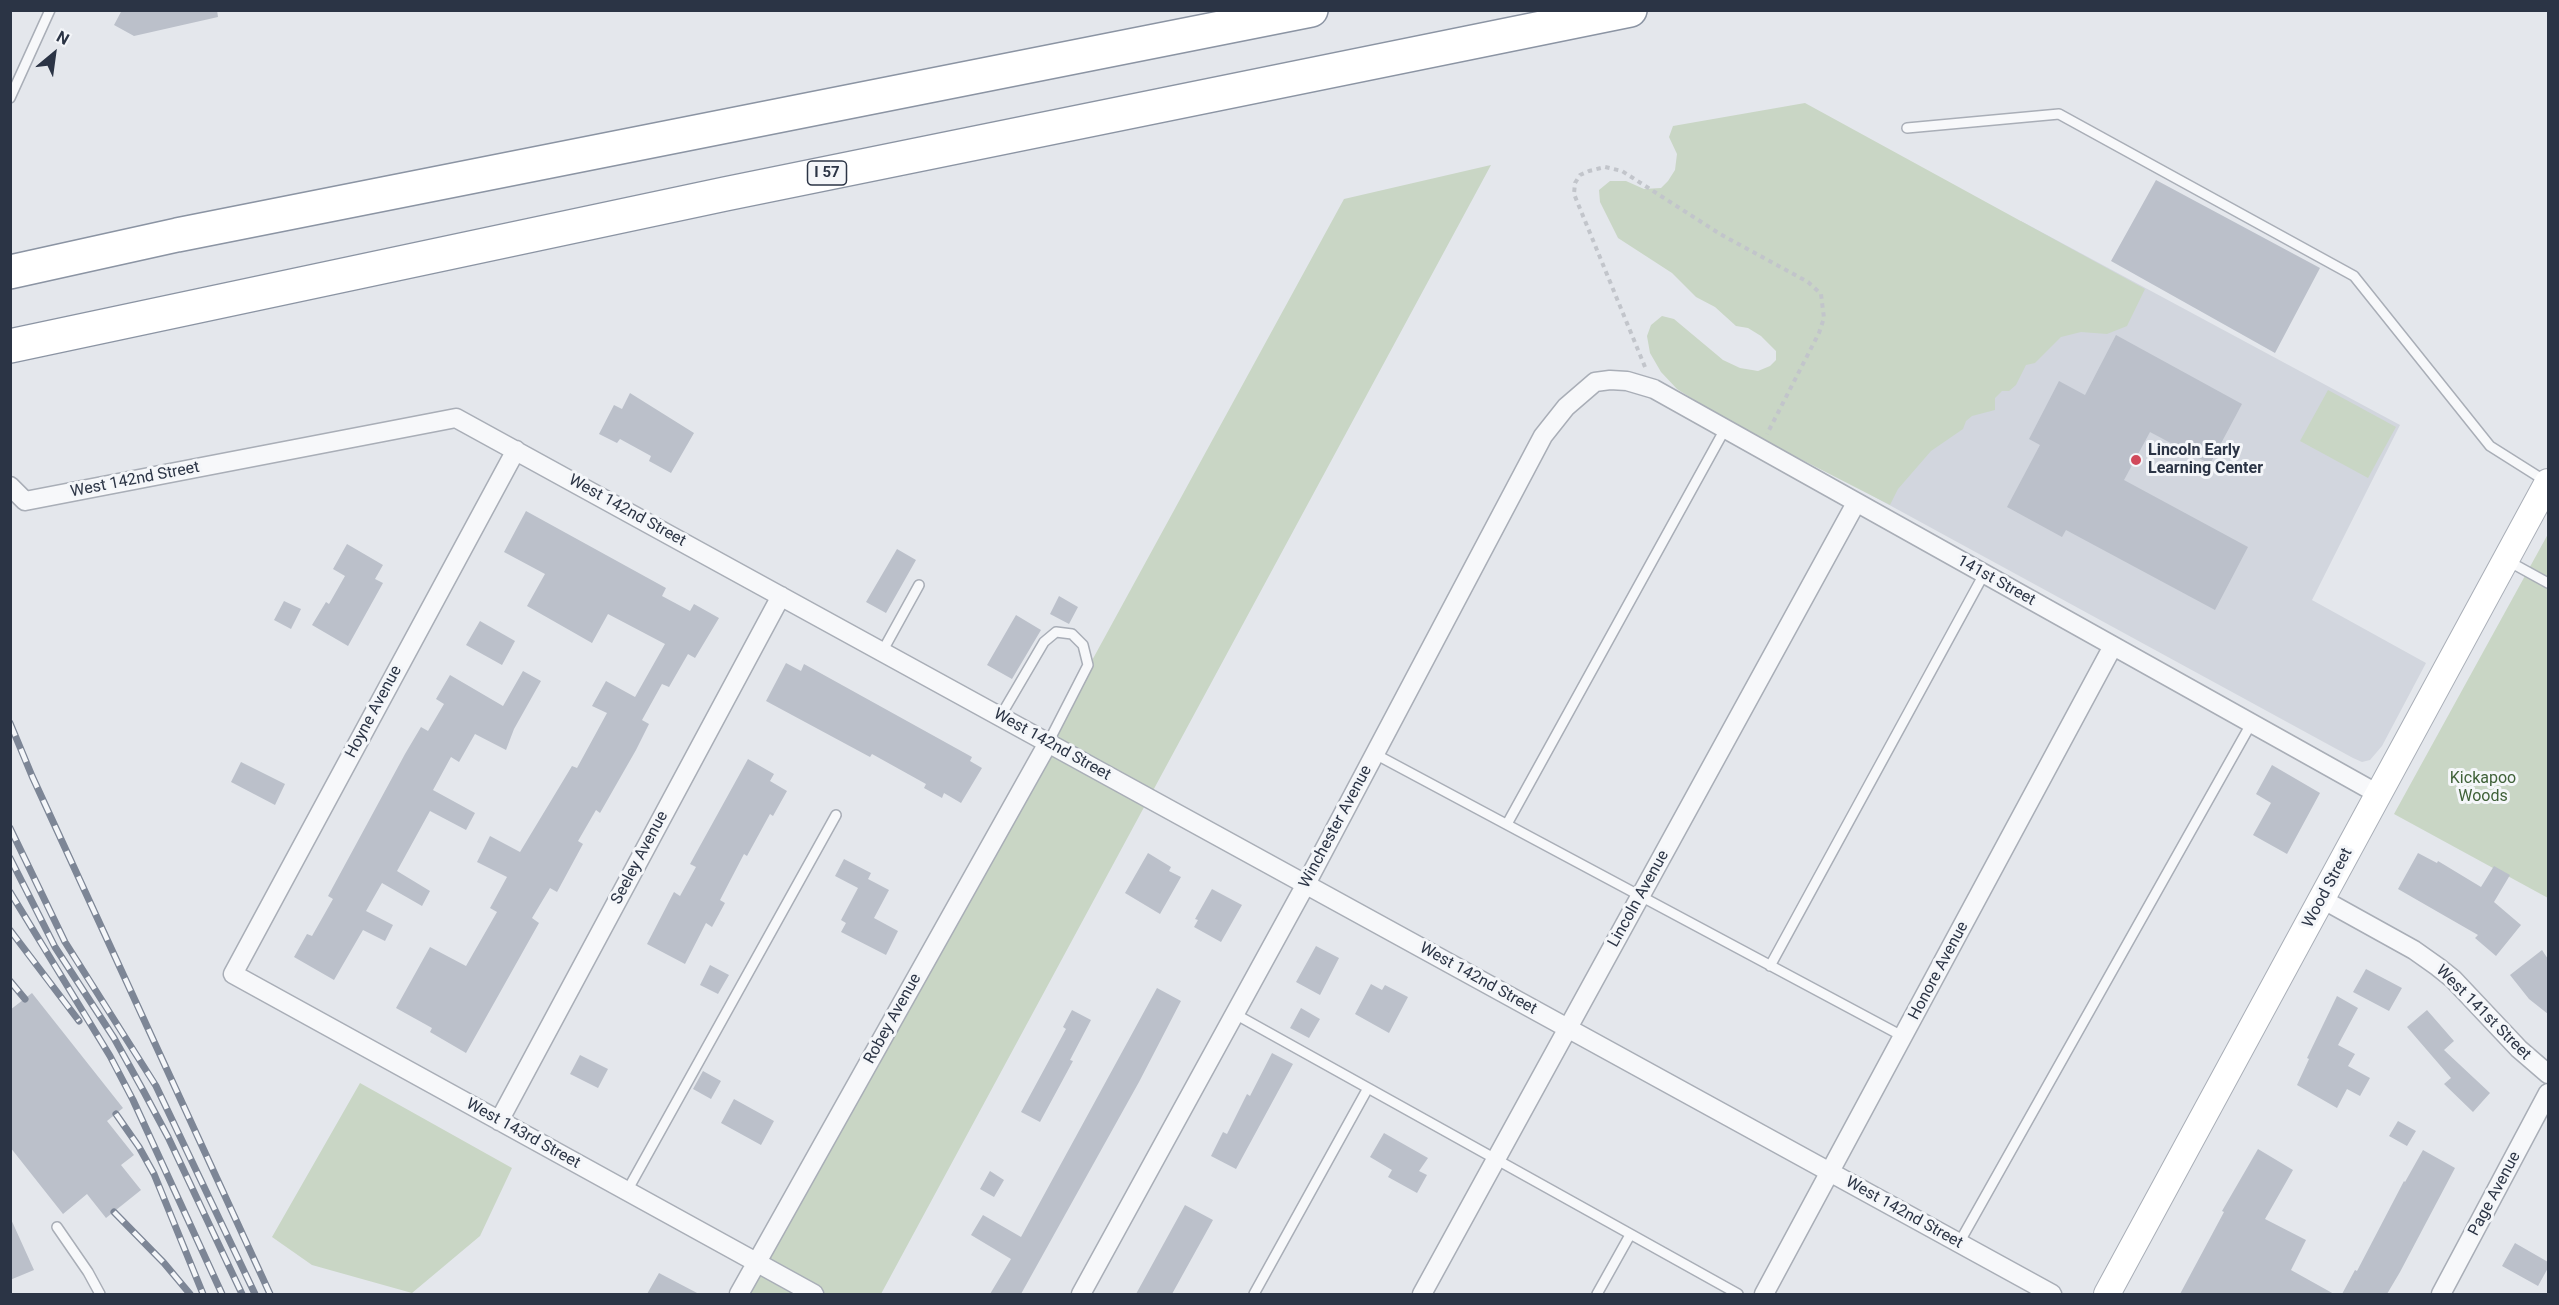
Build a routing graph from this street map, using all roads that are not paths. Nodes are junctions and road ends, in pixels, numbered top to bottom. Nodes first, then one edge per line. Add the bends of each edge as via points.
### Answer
1 (50, 10) edge
2 (1311, 10) edge
3 (1630, 10) edge
4 (10, 98) edge
5 (1907, 128) dead end
6 (13, 271) edge
7 (18, 344) edge
8 (1610, 380) joint
9 (1725, 429) junction
10 (516, 450) junction
11 (2548, 482) edge
12 (10, 486) edge
13 (1856, 503) junction
14 (2506, 560) junction
15 (1984, 574) junction
16 (2548, 583) edge
17 (919, 585) dead end
18 (781, 596) junction
19 (2113, 646) junction
20 (882, 652) junction
21 (1000, 717) junction
22 (2251, 724) junction
23 (1048, 743) junction
24 (1375, 754) junction
25 (2378, 794) junction
26 (836, 815) dead end
27 (1507, 824) junction
28 (1306, 884) junction
29 (1641, 896) junction
30 (2322, 899) junction
31 (1770, 966) junction
32 (233, 974) joint
33 (1235, 1014) junction
34 (1568, 1029) junction
35 (1904, 1037) junction
36 (2548, 1074) edge
37 (1368, 1088) junction
38 (2548, 1093) edge
39 (499, 1120) junction
40 (1496, 1160) junction
41 (1831, 1173) junction
42 (627, 1191) junction
43 (57, 1227) dead end
44 (1630, 1235) junction
45 (1959, 1243) junction
46 (756, 1263) junction
47 (2447, 1292) edge
48 (100, 1294) edge
49 (739, 1294) edge
50 (814, 1294) edge
51 (1081, 1294) edge
52 (1254, 1294) edge
53 (1422, 1294) edge
54 (1597, 1294) edge
55 (1738, 1294) edge
56 (1764, 1294) edge
57 (2052, 1294) edge
58 (2107, 1294) edge

1 - 4 lane
2 - 6 highway
3 - 7 highway, I 57 via 713,196
5 - 11 lane via 2059,114 2354,276 2490,446
8 - 9 street, 141st Street via 1654,389
8 - 24 street, Winchester Avenue via 1595,382 1581,392 1543,436
9 - 13 street, 141st Street
9 - 27 lane
10 - 12 street, West 142nd Street via 456,418 25,501
10 - 18 street, West 142nd Street
10 - 32 street, Hoyne Avenue
11 - 14 main road, Wood Street
13 - 15 street, 141st Street
13 - 29 street, Lincoln Avenue
14 - 16 lane
14 - 25 main road, Wood Street
15 - 19 street, 141st Street
15 - 31 lane
17 - 20 lane
18 - 20 street, West 142nd Street
18 - 39 street, Seeley Avenue
19 - 22 street, 141st Street
19 - 35 street, Honore Avenue
20 - 21 street, West 142nd Street
21 - 23 street, West 142nd Street
21 - 23 lane via 1044,642 1056,632 1072,634 1083,645 1088,665
22 - 25 street, 141st Street
22 - 45 lane
23 - 28 street, West 142nd Street
23 - 46 street, Robey Avenue
24 - 27 lane
24 - 28 street, Winchester Avenue
25 - 30 main road, Wood Street
26 - 42 lane
27 - 29 lane
28 - 33 street, Winchester Avenue
28 - 34 street, West 142nd Street
29 - 31 lane
29 - 34 street, Lincoln Avenue
30 - 36 street, West 141st Street via 2438,967
30 - 58 main road, Wood Street
31 - 35 lane
32 - 39 street, West 143rd Street
33 - 37 lane
33 - 51 street, Winchester Avenue
34 - 40 street, Lincoln Avenue
34 - 41 street, West 142nd Street
35 - 41 street, Honore Avenue
37 - 40 lane
37 - 52 lane
38 - 47 street, Page Avenue
39 - 42 street, West 143rd Street
40 - 44 lane
40 - 53 street, Lincoln Avenue
41 - 45 street, West 142nd Street
41 - 56 street, Honore Avenue
42 - 46 street, West 143rd Street
43 - 48 lane
44 - 54 lane
44 - 55 lane
45 - 57 street, West 142nd Street
46 - 49 street, Robey Avenue
46 - 50 street, West 143rd Street

